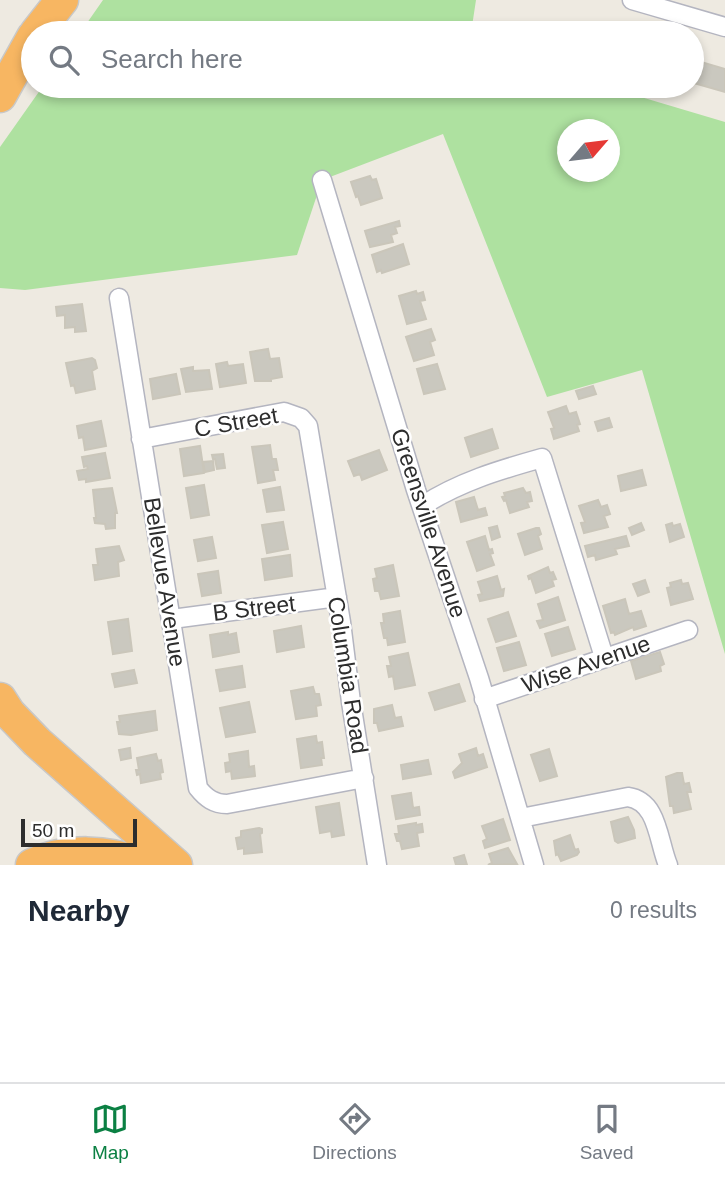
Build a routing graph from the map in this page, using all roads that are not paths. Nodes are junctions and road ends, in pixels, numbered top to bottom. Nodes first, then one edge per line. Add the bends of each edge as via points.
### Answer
1 (62, 0) edge
2 (632, 0) edge
3 (46, 21) edge
4 (724, 25) edge
5 (21, 59) edge
6 (0, 96) edge
7 (322, 180) dead end
8 (119, 298) dead end
9 (141, 439) junction
10 (318, 485) joint
11 (422, 506) junction
12 (337, 597) junction
13 (172, 619) junction
14 (688, 630) dead end
15 (604, 657) junction
16 (0, 699) edge
17 (484, 699) junction
18 (364, 778) junction
19 (521, 818) junction
20 (32, 865) edge
21 (142, 865) edge
22 (176, 865) edge
23 (377, 865) edge
24 (534, 865) edge
25 (668, 865) edge

1 - 3 highway
2 - 4 street
5 - 6 highway
7 - 11 street, Greensville Avenue
8 - 9 street, Bellevue Avenue
9 - 10 street, C Street via 292,414 308,426
9 - 13 street, Bellevue Avenue
10 - 12 street, Columbia Road
11 - 15 street via 475,478 542,458
11 - 17 street, Greensville Avenue
12 - 13 street, B Street
12 - 18 street, Columbia Road
13 - 18 street, Bellevue Avenue via 198,788 205,796 222,804
14 - 15 street, Wise Avenue
15 - 17 street, Wise Avenue
16 - 22 highway via 37,742
17 - 19 street, Greensville Avenue
18 - 23 street, Columbia Road
19 - 24 street, Greensville Avenue
19 - 25 street via 628,797 645,803 652,814
20 - 21 highway via 82,853 111,855

